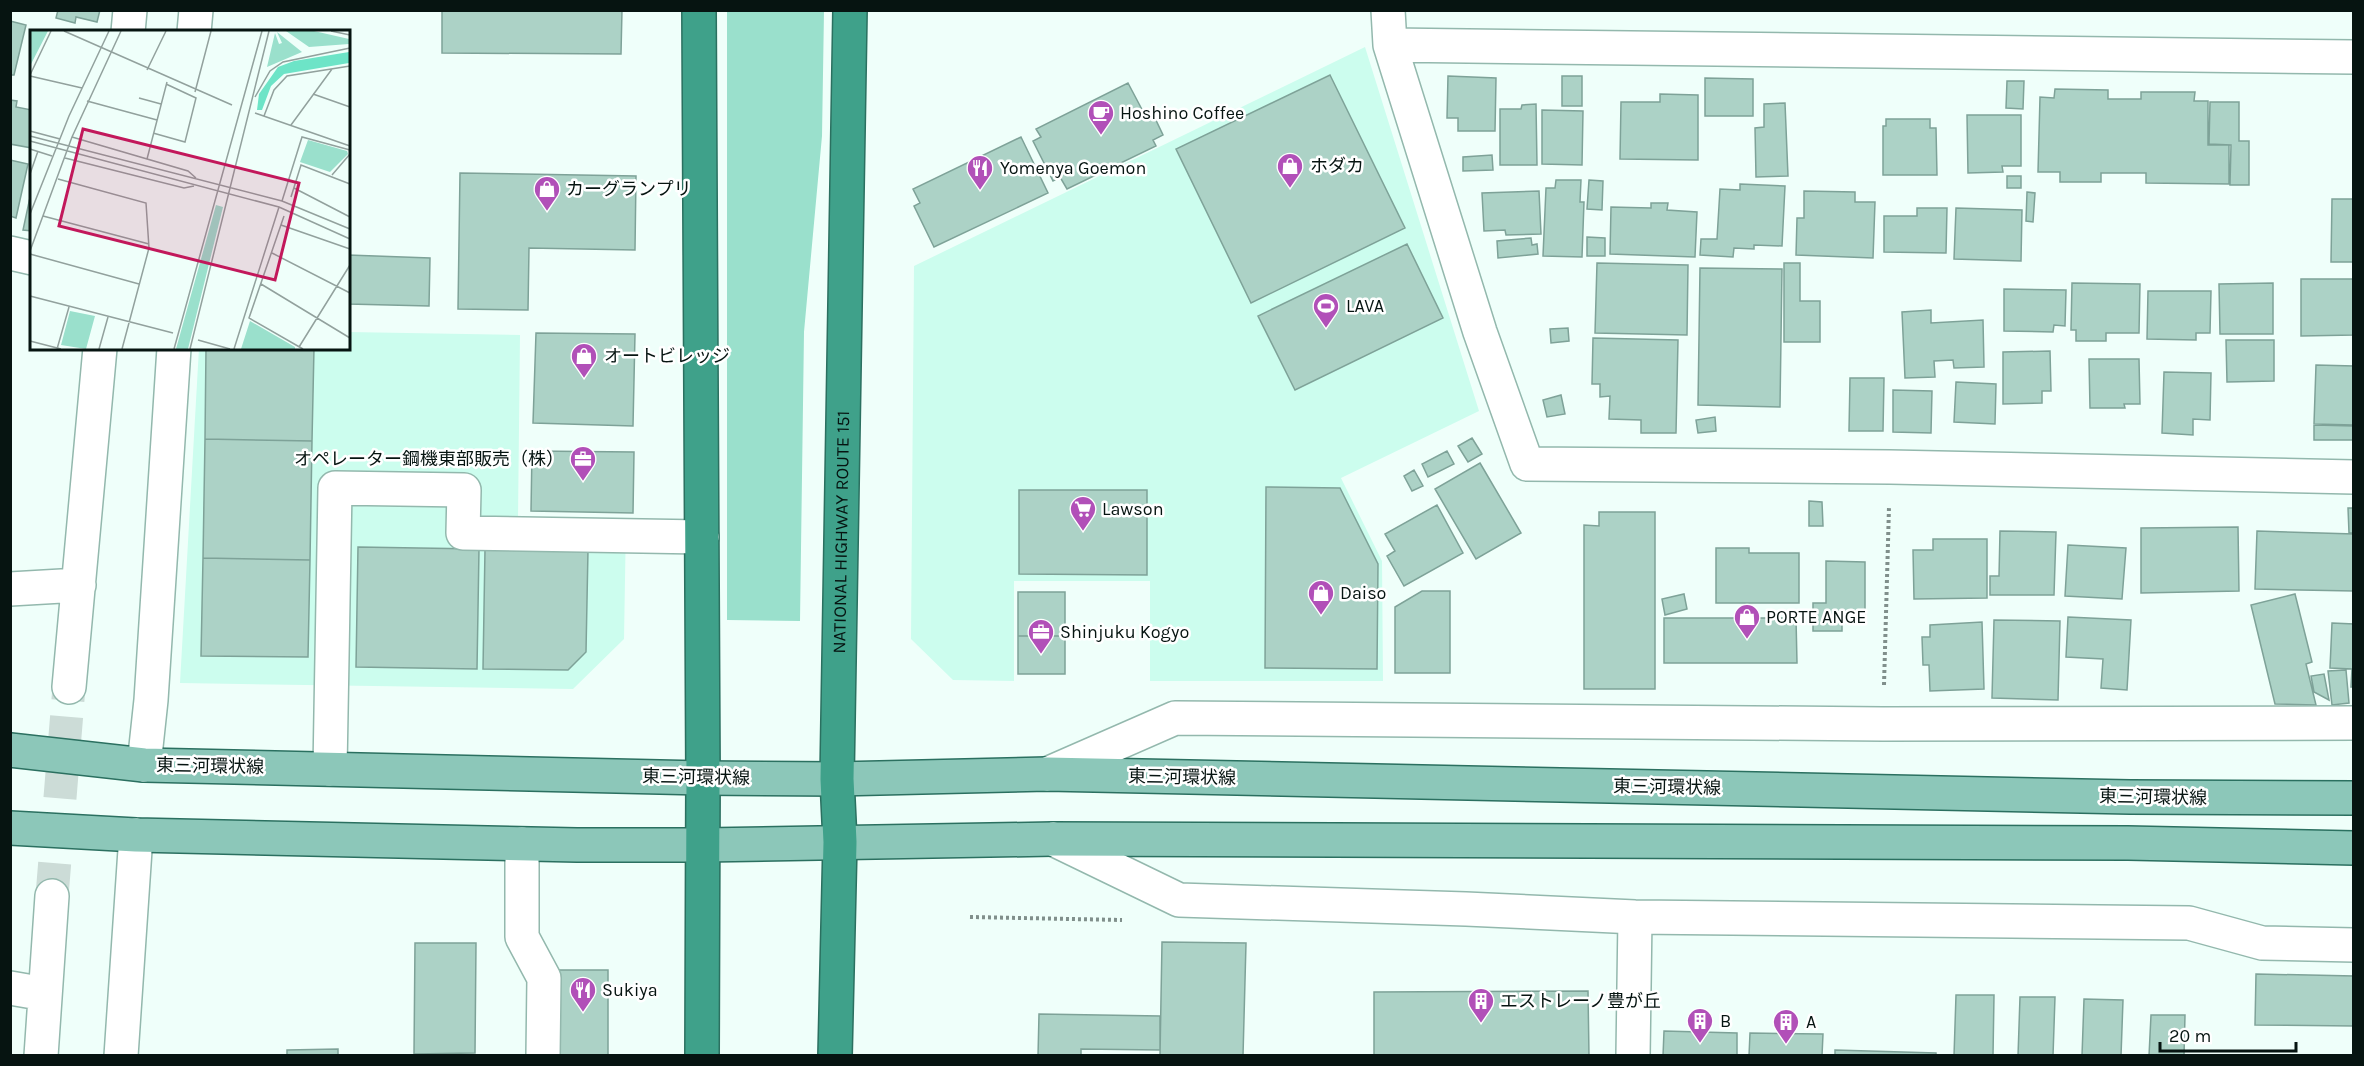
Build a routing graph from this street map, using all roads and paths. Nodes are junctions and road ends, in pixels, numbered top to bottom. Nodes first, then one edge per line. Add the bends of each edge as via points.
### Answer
1 (130, 10) edge
2 (196, 10) edge
3 (699, 10) edge
4 (850, 10) edge
5 (1388, 10) edge
6 (128, 30) edge
7 (194, 30) edge
8 (1390, 45) junction
9 (2354, 57) edge
10 (10, 253) edge
11 (30, 258) edge
12 (100, 350) edge
13 (174, 350) edge
14 (1890, 467) junction
15 (2354, 477) edge
16 (702, 537) junction
17 (79, 585) junction
18 (10, 589) edge
19 (69, 687) tunnel mouth
20 (2354, 723) edge
21 (1884, 724) junction
22 (10, 750) edge
23 (144, 765) junction
24 (330, 769) junction
25 (1047, 774) junction
26 (703, 778) junction
27 (837, 779) junction
28 (2354, 798) edge
29 (10, 828) edge
30 (136, 835) junction
31 (1053, 839) junction
32 (840, 842) junction
33 (522, 844) junction
34 (703, 845) junction
35 (2354, 848) edge
36 (52, 896) tunnel mouth
37 (1635, 917) junction
38 (2354, 945) edge
39 (10, 988) edge
40 (45, 994) junction
41 (40, 1056) edge
42 (121, 1056) edge
43 (543, 1056) edge
44 (702, 1056) edge
45 (835, 1056) edge
46 (1634, 1056) edge

1 - 6 street
2 - 7 street
3 - 16 highway
4 - 27 highway, NATIONAL HIGHWAY ROUTE 151
5 - 8 street
8 - 9 street
8 - 14 street via 1480,332 1527,464
10 - 11 street
12 - 17 street
13 - 23 street
14 - 15 street
14 - 21 path
16 - 24 street via 463,533 464,490 335,488
16 - 26 highway
17 - 18 street
17 - 19 street
20 - 21 street
21 - 25 street via 1175,718
22 - 23 main road, 東三河環状線
23 - 24 main road, 東三河環状線
24 - 26 main road, 東三河環状線
25 - 27 main road, 東三河環状線
25 - 28 main road, 東三河環状線 via 2130,797
26 - 27 main road, 東三河環状線
26 - 34 highway
27 - 32 highway, NATIONAL HIGHWAY ROUTE 151
29 - 30 main road
30 - 33 main road
30 - 42 street
31 - 32 main road
31 - 35 main road via 2128,843
31 - 37 street via 1179,900
32 - 34 main road
32 - 45 highway, NATIONAL HIGHWAY ROUTE 151
33 - 34 main road
33 - 43 street via 522,937 544,978
34 - 44 highway
36 - 40 street
37 - 38 street via 2189,924 2262,942
37 - 46 street
39 - 40 street
40 - 41 street

